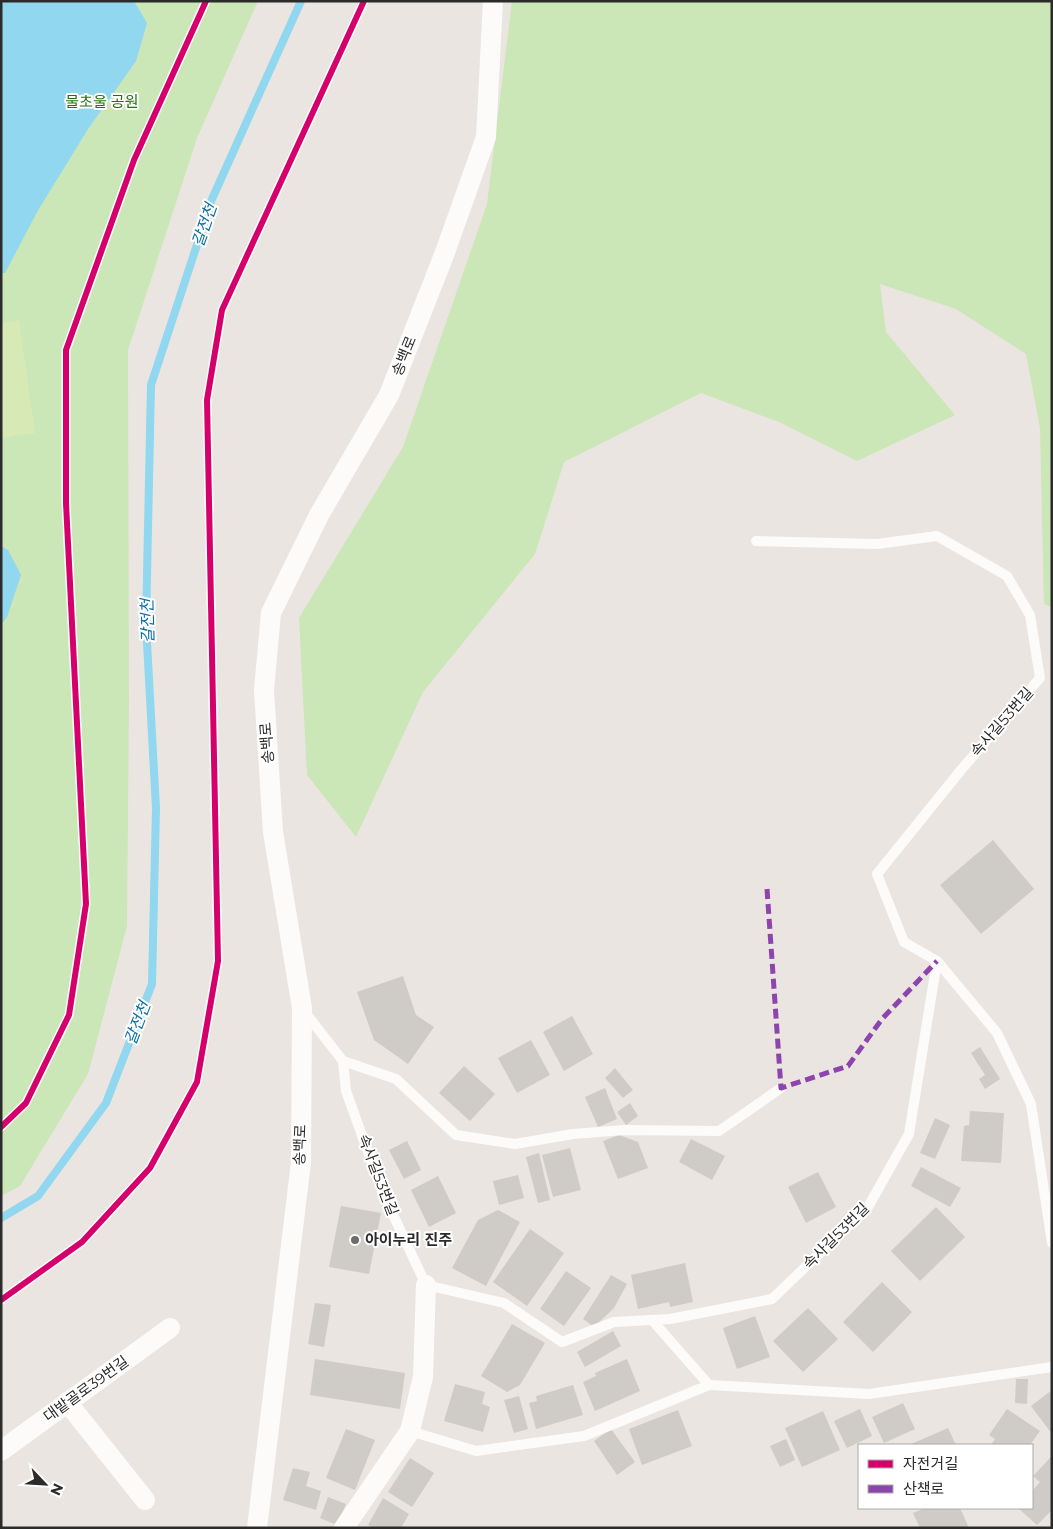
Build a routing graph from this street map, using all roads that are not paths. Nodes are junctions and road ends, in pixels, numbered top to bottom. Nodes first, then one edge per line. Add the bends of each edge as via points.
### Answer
1 (493, 1) edge
2 (756, 541) dead end
3 (937, 961) junction
4 (302, 1008) junction
5 (343, 1061) junction
6 (780, 1088) dead end
7 (1052, 1242) edge
8 (426, 1285) junction
9 (652, 1320) junction
10 (170, 1328) dead end
11 (1052, 1367) edge
12 (709, 1385) junction
13 (67, 1402) junction
14 (410, 1431) junction
15 (1, 1451) edge
16 (144, 1500) dead end
17 (258, 1528) edge
18 (344, 1528) edge

1 - 4 street, 송백로 via 486,137 444,255 389,395 319,515 271,613 264,690 273,832
2 - 3 lane, 속사길53번길 via 877,544 937,536 1007,576 1030,616 1040,678 877,874 904,942
3 - 7 lane, 속사길53번길 via 997,1033 1031,1104
3 - 9 lane, 속사길53번길 via 909,1134 868,1207 772,1299
4 - 5 lane
4 - 17 street, 송백로 via 301,1162
5 - 6 lane via 396,1079 456,1135 515,1144 615,1130 720,1131
5 - 8 lane, 속사길53번길 via 346,1091 382,1191
8 - 9 lane, 속사길53번길 via 504,1302 562,1342 614,1322
8 - 14 street, 속사길53번길 via 423,1377
9 - 12 lane
10 - 13 street, 대밭골로39번길
11 - 12 lane via 869,1394
12 - 14 lane via 584,1436 476,1451
13 - 15 street, 대밭골로39번길
13 - 16 street
14 - 18 street, 속사길53번길

